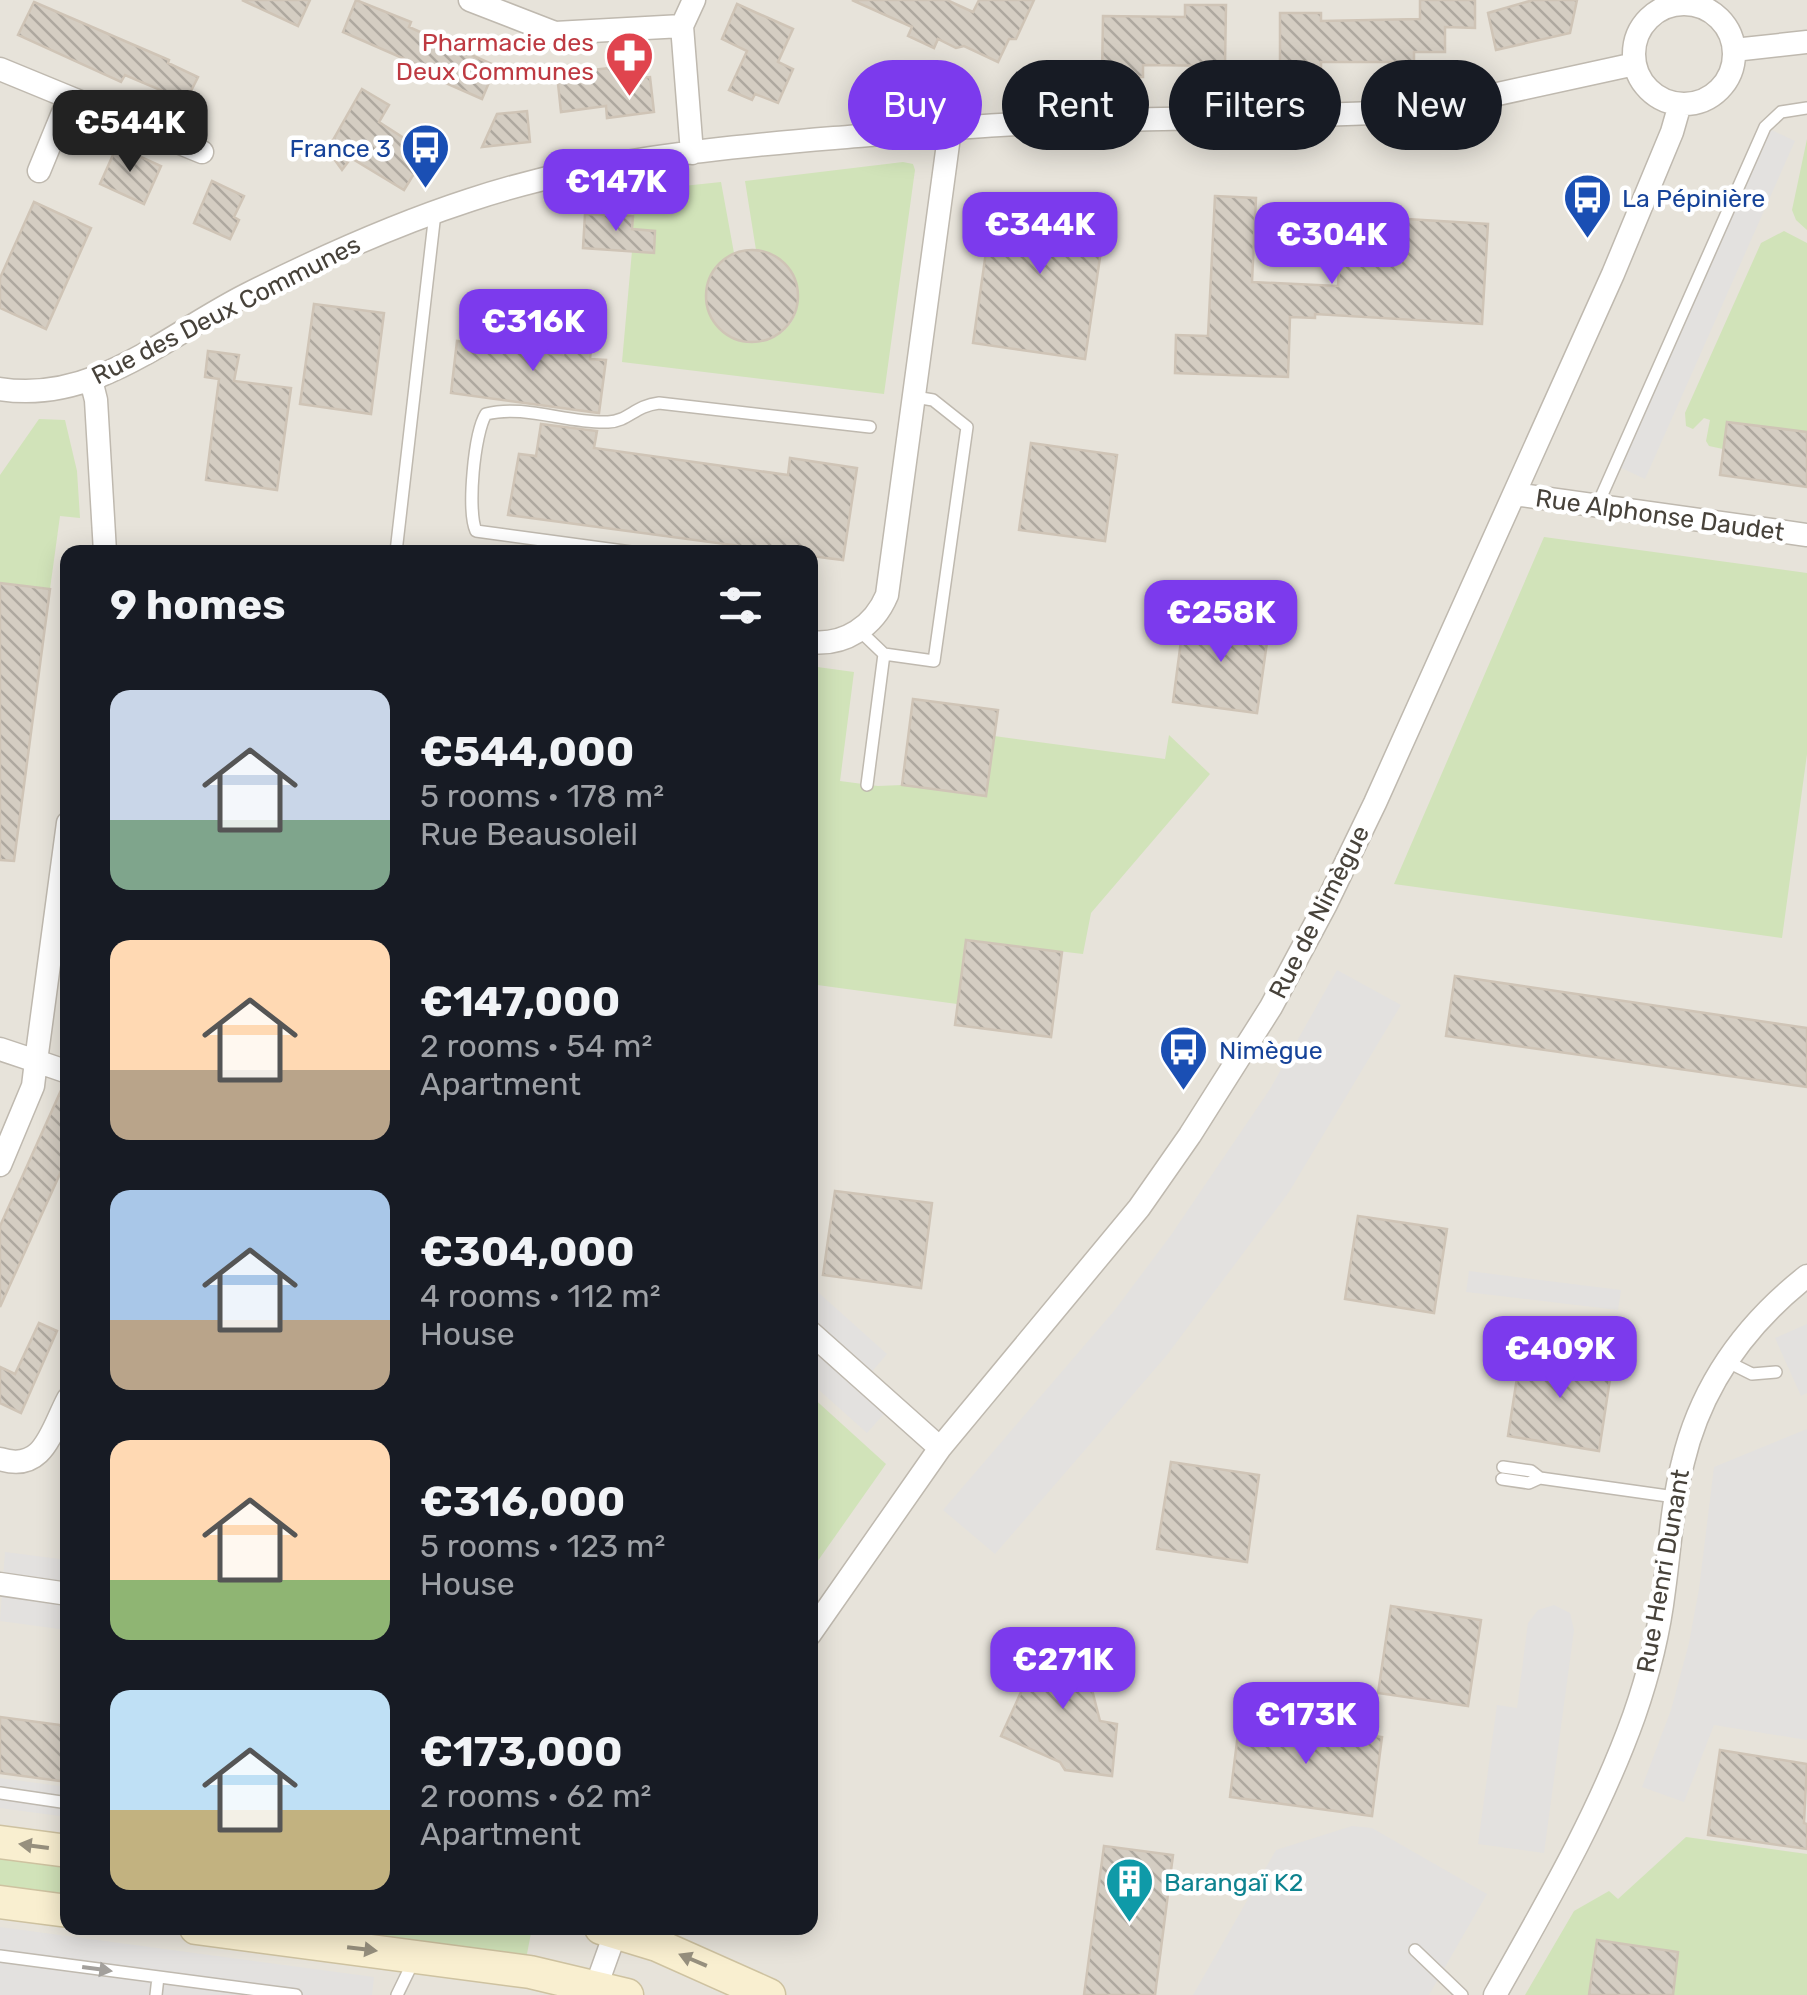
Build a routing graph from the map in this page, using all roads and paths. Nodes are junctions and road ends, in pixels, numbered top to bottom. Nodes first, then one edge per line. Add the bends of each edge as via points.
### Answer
1 (470, 0) edge
2 (694, 0) edge
3 (1690, 2) edge
4 (1645, 8) edge
5 (682, 26) junction
6 (1807, 42) edge
7 (1734, 50) junction
8 (1635, 64) junction
9 (0, 69) edge
10 (69, 98) junction
11 (1680, 104) junction
12 (1807, 108) edge
13 (982, 128) edge
14 (848, 137) edge
15 (947, 150) edge
16 (202, 152) dead end
17 (692, 153) junction
18 (39, 171) dead end
19 (435, 213) junction
20 (90, 380) junction
21 (0, 389) edge
22 (915, 397) junction
23 (870, 427) dead end
24 (1514, 494) junction
25 (1597, 506) junction
26 (1807, 535) edge
27 (105, 545) edge
28 (397, 545) edge
29 (560, 545) edge
30 (860, 631) junction
31 (818, 641) edge
32 (884, 654) junction
33 (867, 784) dead end
34 (60, 882) edge
35 (0, 1049) edge
36 (36, 1061) junction
37 (60, 1069) edge
38 (0, 1165) edge
39 (1807, 1276) edge
40 (818, 1339) edge
41 (1726, 1361) junction
42 (1776, 1372) dead end
43 (60, 1414) edge
44 (940, 1448) junction
45 (0, 1459) edge
46 (1502, 1473) dead end
47 (1676, 1497) junction
48 (0, 1584) edge
49 (60, 1593) edge
50 (818, 1623) edge
51 (0, 1794) edge
52 (60, 1801) edge
53 (0, 1842) edge
54 (60, 1850) edge
55 (0, 1902) edge
56 (60, 1910) edge
57 (251, 1935) edge
58 (611, 1935) edge
59 (627, 1935) edge
60 (1414, 1950) dead end
61 (0, 1956) edge
62 (416, 1956) junction
63 (158, 1977) junction
64 (606, 1992) edge
65 (156, 1995) edge
66 (296, 1995) edge
67 (397, 1995) edge
68 (769, 1995) edge
69 (1462, 1995) edge
70 (1495, 1995) edge

1 - 5 street via 554,33
2 - 5 street
3 - 4 street
3 - 7 street via 1714,14
4 - 8 street
5 - 17 street
6 - 7 street
7 - 11 street via 1716,92
8 - 11 street via 1646,87
8 - 13 street, Rue des Deux Communes via 1392,112
9 - 10 street
10 - 16 street
10 - 18 street
11 - 24 street, Rue de Nimègue
12 - 25 lane via 1781,112 1765,127
14 - 17 street, Rue des Deux Communes
15 - 22 street
17 - 19 street, Rue des Deux Communes via 536,182
19 - 20 street, Rue des Deux Communes via 341,248
19 - 28 lane
20 - 21 street, Rue des Deux Communes
20 - 27 street
22 - 30 street via 887,595
22 - 32 lane via 933,400 967,427 934,661
23 - 29 lane via 659,404 603,422 486,414 472,502 476,531
24 - 25 street, Rue Alphonse Daudet
24 - 44 street, Rue de Nimègue via 1375,803 1271,1007 1139,1208
25 - 26 street, Rue Alphonse Daudet
30 - 31 street
30 - 32 lane
32 - 33 lane
34 - 36 street
35 - 36 street
36 - 37 street
36 - 38 street
39 - 41 street, Rue Henri Dunant via 1764,1312
40 - 44 street
41 - 42 lane via 1752,1374
41 - 47 street, Rue Henri Dunant via 1694,1423
43 - 45 street via 33,1460
44 - 50 street, Rue de Nimègue
46 - 47 lane via 1531,1471 1540,1478
47 - 70 street, Rue Henri Dunant via 1664,1595 1634,1714 1572,1855
48 - 49 street
51 - 52 lane
54 -> 53 main road
55 - 56 main road
57 -> 62 main road
58 - 64 street
68 -> 59 main road
60 - 69 lane
61 -> 63 lane
62 - 64 main road via 530,1972
62 - 67 lane
63 - 65 lane
63 - 66 lane

